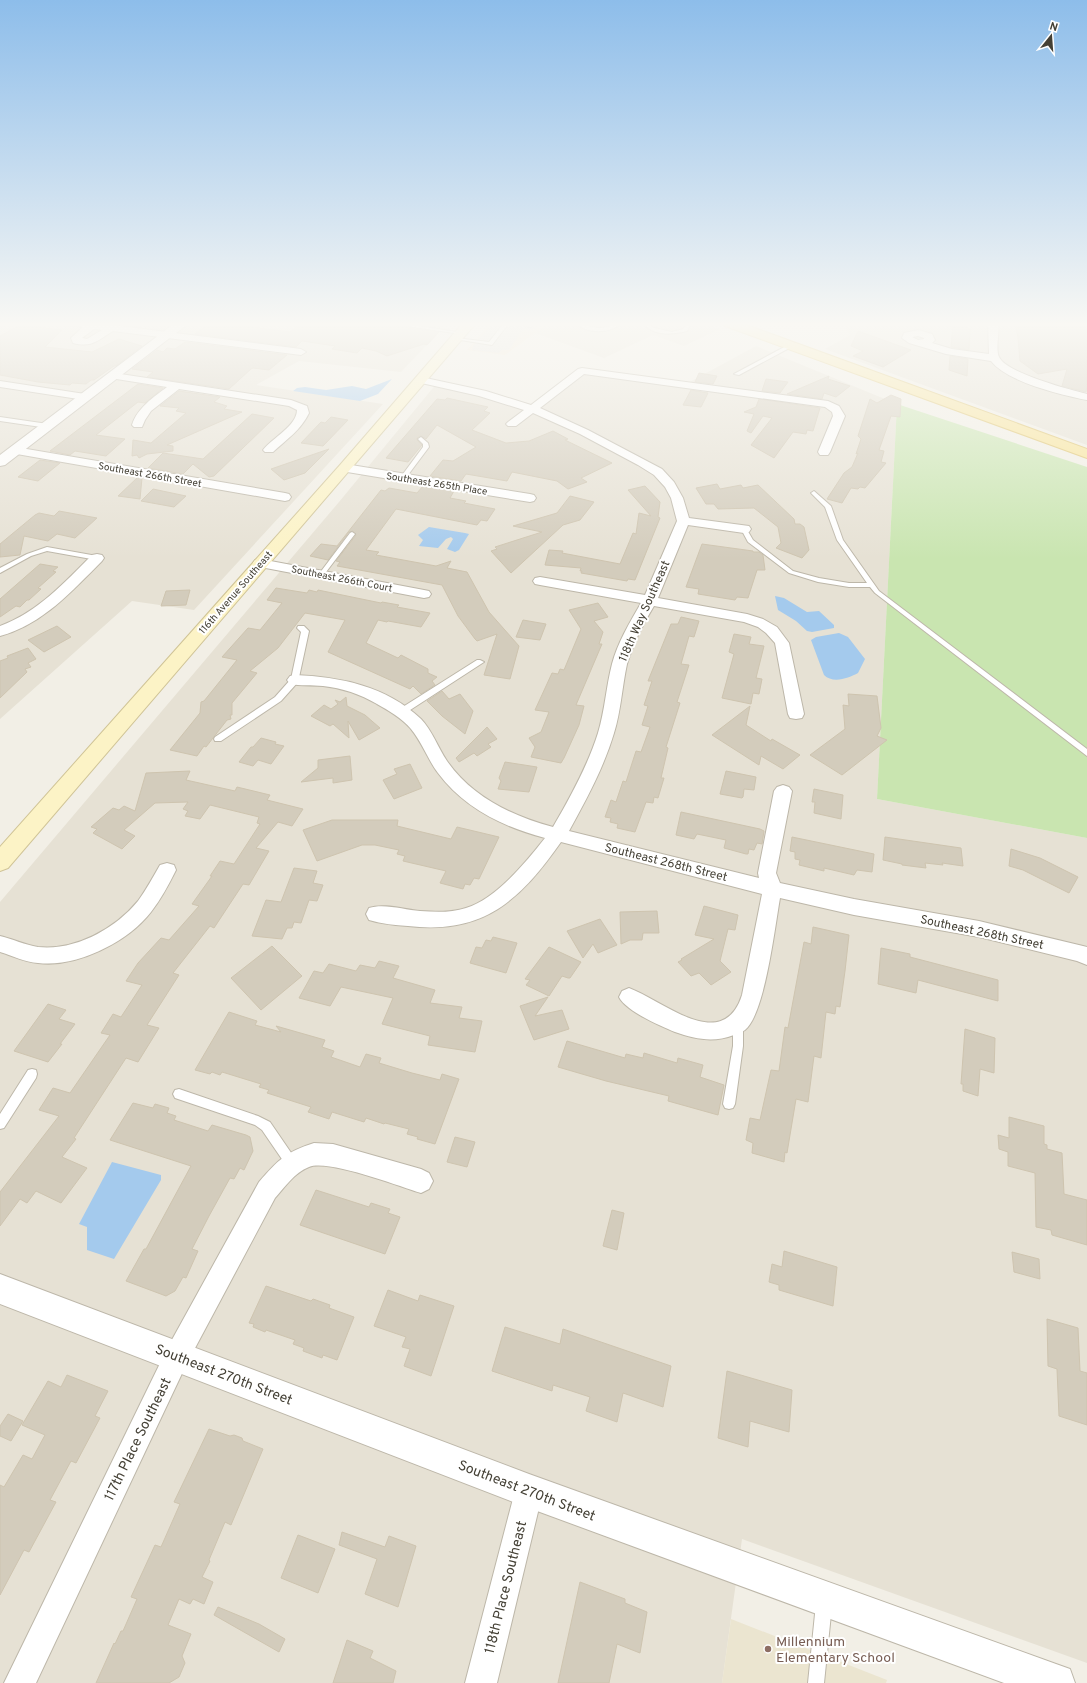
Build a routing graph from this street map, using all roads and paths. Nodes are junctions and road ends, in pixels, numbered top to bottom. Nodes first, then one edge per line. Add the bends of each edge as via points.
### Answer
1 (79, 402) edge
2 (157, 402) edge
3 (281, 402) edge
4 (402, 402) edge
5 (512, 402) edge
6 (542, 402) edge
7 (813, 402) edge
8 (943, 402) edge
9 (534, 408) junction
10 (0, 419) edge
11 (512, 424) dead end
12 (138, 425) dead end
13 (48, 426) junction
14 (421, 439) dead end
15 (269, 450) dead end
16 (15, 451) junction
17 (824, 452) dead end
18 (1087, 454) edge
19 (0, 462) edge
20 (345, 468) junction
21 (403, 478) junction
22 (814, 493) dead end
23 (285, 497) dead end
24 (530, 498) dead end
25 (683, 521) junction
26 (744, 529) joint
27 (352, 534) dead end
28 (97, 558) joint
29 (260, 563) junction
30 (0, 571) edge
31 (321, 574) junction
32 (540, 581) dead end
33 (871, 586) junction
34 (424, 594) dead end
35 (650, 600) junction
36 (301, 628) dead end
37 (4, 630) edge
38 (480, 662) dead end
39 (295, 680) junction
40 (401, 712) junction
41 (796, 714) dead end
42 (218, 739) dead end
43 (1087, 753) edge
44 (783, 790) dead end
45 (557, 834) junction
46 (0, 862) edge
47 (167, 870) dead end
48 (772, 889) junction
49 (376, 914) dead end
50 (0, 944) edge
51 (1087, 957) edge
52 (629, 998) dead end
53 (738, 1024) junction
54 (32, 1074) dead end
55 (179, 1094) dead end
56 (729, 1104) dead end
57 (0, 1124) edge
58 (292, 1164) junction
59 (421, 1182) dead end
60 (0, 1289) edge
61 (177, 1356) junction
62 (529, 1491) junction
63 (824, 1599) junction
64 (20, 1683) edge
65 (481, 1683) edge
66 (816, 1683) edge
67 (1056, 1683) edge

1 - 13 street
2 - 12 street via 138,419
3 - 15 street via 303,408 303,416
4 - 20 main road, 116th Avenue Southeast
5 - 9 street
6 - 9 street
7 - 17 street via 834,407 838,411 839,416
8 - 18 main road
9 - 11 street
9 - 25 street via 658,472 678,498
10 - 13 lane
13 - 16 street
14 - 21 lane via 426,447
16 - 19 street
16 - 23 street, Southeast 266th Street
20 - 21 street, Southeast 265th Place
20 - 29 main road, 116th Avenue Southeast
21 - 24 street, Southeast 265th Place
22 - 33 lane via 828,506 840,540
25 - 26 street
25 - 35 street, 118th Way Southeast
26 - 33 lane via 750,541 791,572 818,580
27 - 31 lane
28 - 30 lane via 47,549 29,555
28 - 37 street via 42,611
29 - 31 street, Southeast 266th Court
29 - 46 main road, 116th Avenue Southeast
31 - 34 street, Southeast 266th Court
32 - 35 street
33 - 43 lane
35 - 41 street via 747,618 763,624 777,634 782,643
35 - 45 street, 118th Way Southeast via 624,651 603,743
36 - 39 lane via 305,631
38 - 40 lane
39 - 40 street, Southeast 268th Street via 340,682 382,698
39 - 42 lane via 278,699
40 - 45 street, Southeast 268th Street via 416,725 444,768 471,798 509,820
44 - 48 street via 767,873
45 - 48 street, Southeast 268th Street
45 - 49 street, 118th Way Southeast via 519,880 496,901 477,912 458,918 424,920
47 - 50 street via 144,907 122,928 91,946 64,954 39,955
48 - 51 street, Southeast 268th Street via 854,907 980,929
48 - 53 street via 752,996 747,1011
52 - 53 street via 669,1021 700,1030 722,1030
53 - 56 lane via 738,1046
54 - 57 lane
55 - 58 lane via 258,1121 266,1126
58 - 59 street, 117th Place Southeast via 314,1154 332,1155
58 - 61 street, 117th Place Southeast via 267,1190
60 - 61 street, Southeast 270th Street
61 - 62 street, Southeast 270th Street
61 - 64 street, 117th Place Southeast
62 - 63 street, Southeast 270th Street
62 - 65 street, 118th Place Southeast
63 - 66 lane
63 - 67 street, Southeast 270th Street

